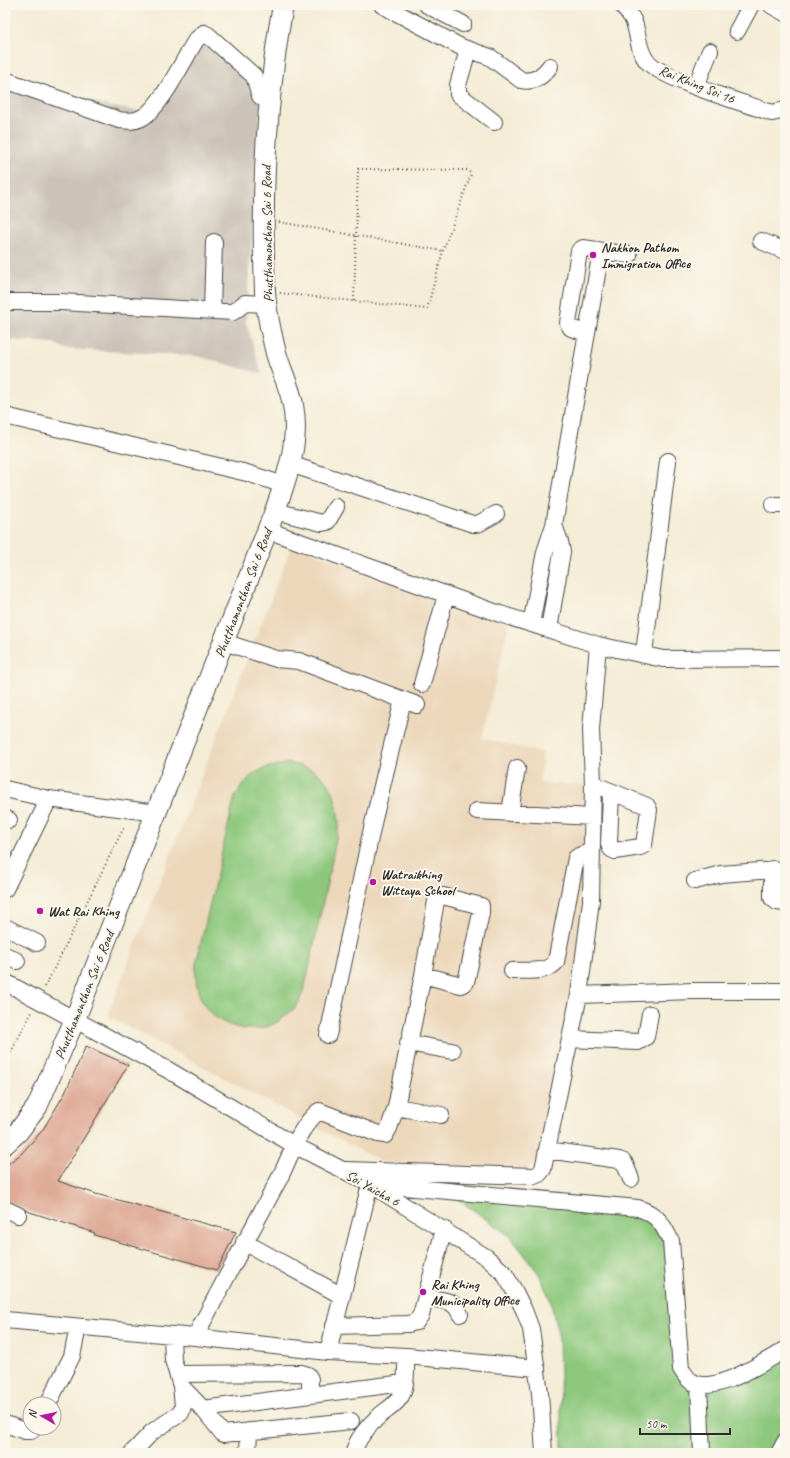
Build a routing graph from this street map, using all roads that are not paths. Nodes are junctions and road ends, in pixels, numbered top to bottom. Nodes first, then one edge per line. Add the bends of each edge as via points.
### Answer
1 (284, 5) edge
2 (382, 5) edge
3 (427, 5) edge
4 (622, 5) edge
5 (751, 5) edge
6 (771, 5) edge
7 (785, 13) edge
8 (463, 24) dead end
9 (737, 31) dead end
10 (468, 50) junction
11 (710, 51) dead end
12 (550, 66) dead end
13 (5, 80) edge
14 (696, 86) junction
15 (269, 100) junction
16 (785, 110) edge
17 (494, 122) dead end
18 (761, 240) dead end
19 (214, 242) dead end
20 (601, 251) junction
21 (785, 251) edge
22 (629, 255) dead end
23 (266, 298) junction
24 (5, 302) edge
25 (212, 311) junction
26 (586, 333) junction
27 (5, 416) edge
28 (668, 461) dead end
29 (290, 464) junction
30 (284, 485) junction
31 (336, 507) dead end
32 (275, 511) junction
33 (496, 514) dead end
34 (554, 525) junction
35 (267, 530) junction
36 (446, 595) junction
37 (531, 624) junction
38 (549, 629) junction
39 (224, 642) junction
40 (598, 645) junction
41 (644, 653) junction
42 (785, 658) edge
43 (422, 684) dead end
44 (517, 768) dead end
45 (593, 784) junction
46 (5, 789) edge
47 (611, 792) dead end
48 (49, 799) junction
49 (477, 811) dead end
50 (157, 813) junction
51 (510, 813) junction
52 (592, 817) junction
53 (592, 851) junction
54 (778, 869) edge
55 (696, 881) dead end
56 (5, 889) edge
57 (785, 903) edge
58 (5, 928) edge
59 (37, 943) dead end
60 (512, 971) dead end
61 (423, 975) junction
62 (5, 982) edge
63 (785, 991) edge
64 (579, 995) junction
65 (650, 1014) dead end
66 (75, 1019) junction
67 (328, 1036) dead end
68 (570, 1039) junction
69 (408, 1043) junction
70 (452, 1051) dead end
71 (396, 1107) junction
72 (441, 1115) dead end
73 (5, 1144) edge
74 (294, 1145) junction
75 (547, 1150) junction
76 (340, 1170) junction
77 (632, 1179) dead end
78 (370, 1184) junction
79 (444, 1229) junction
80 (244, 1242) junction
81 (342, 1296) junction
82 (426, 1298) junction
83 (460, 1314) dead end
84 (5, 1320) edge
85 (334, 1326) junction
86 (78, 1327) junction
87 (172, 1336) junction
88 (195, 1337) junction
89 (785, 1350) edge
90 (328, 1352) junction
91 (406, 1356) junction
92 (537, 1368) junction
93 (180, 1380) junction
94 (404, 1383) junction
95 (699, 1385) junction
96 (310, 1395) junction
97 (52, 1396) edge
98 (204, 1409) junction
99 (351, 1421) dead end
100 (5, 1424) edge
101 (22, 1430) edge
102 (249, 1431) junction
103 (785, 1442) edge
104 (132, 1453) edge
105 (248, 1453) edge
106 (354, 1453) edge
107 (544, 1453) edge
108 (702, 1453) edge
109 (779, 1453) edge

1 - 15 main road, Phutthamonthon Sai 6 Road
2 - 10 street
3 - 8 street
4 - 14 street, Rai Khing Soi 16 via 633,20 641,52 646,60 657,69
5 - 9 street
6 - 7 street
10 - 12 street via 490,57 514,76 527,81 544,75
10 - 17 street via 458,94
11 - 14 street
13 - 15 street via 119,120 133,121 144,117 156,105 196,40 204,34 254,76 260,96
14 - 16 street, Rai Khing Soi 16 via 772,113
15 - 23 main road, Phutthamonthon Sai 6 Road via 264,219
18 - 21 street
19 - 25 street
20 - 22 street
20 - 26 street
20 - 26 street via 583,248 579,250 568,323 571,328
23 - 25 street via 245,303 233,312
23 - 29 main road, Phutthamonthon Sai 6 Road via 277,354 294,406 294,444
24 - 25 street via 61,302
26 - 34 street
27 - 30 street via 247,473
28 - 41 street
29 - 30 main road, Phutthamonthon Sai 6 Road
29 - 33 street via 472,524
30 - 32 main road, Phutthamonthon Sai 6 Road
31 - 32 street via 326,522 322,523
32 - 35 main road, Phutthamonthon Sai 6 Road
34 - 37 street via 545,552
34 - 38 street via 562,552
35 - 36 street
35 - 39 main road, Phutthamonthon Sai 6 Road
36 - 37 street
36 - 43 street
37 - 38 street
38 - 40 street
39 - 50 main road, Phutthamonthon Sai 6 Road
39 - 67 street via 276,659 299,661 410,703 374,819
40 - 41 street
40 - 45 street via 591,729
41 - 42 street via 663,659 685,660
44 - 51 street
45 - 47 street
45 - 52 street
46 - 48 street
48 - 50 street
48 - 56 street
49 - 51 street
50 - 66 main road, Phutthamonthon Sai 6 Road
51 - 52 street
52 - 53 street
53 - 60 street via 576,858 556,962 545,970
53 - 64 street via 591,901
54 - 55 street via 721,874
54 - 57 street via 772,898
58 - 59 street
61 - 61 street via 462,985 466,982 481,906 439,897 436,901
61 - 69 street
62 - 66 street, Soi Yaicha 6
63 - 64 street
64 - 68 street
65 - 68 street via 646,1037 638,1042
66 - 73 main road, Phutthamonthon Sai 6 Road via 37,1106 18,1132
66 - 74 street, Soi Yaicha 6 via 170,1071
68 - 75 street
69 - 70 street
69 - 71 street
71 - 72 street
71 - 74 street via 384,1135 319,1111 310,1118
74 - 76 street, Soi Yaicha 6
74 - 80 street via 279,1179
75 - 76 street via 543,1169 534,1176
75 - 77 street via 619,1160 624,1162
76 - 78 street, Soi Yaicha 6
78 - 79 street, Soi Yaicha 6
78 - 81 street
78 - 95 street via 638,1208 652,1213 663,1225 671,1241 682,1369 690,1381
79 - 82 street
79 - 92 street, Soi Yaicha 6 via 486,1257 504,1273 524,1310
80 - 81 street
80 - 88 street
81 - 85 street
82 - 83 street via 452,1302 458,1307
82 - 85 street via 416,1322
84 - 86 street
85 - 90 street
86 - 87 street
86 - 97 street via 72,1356
87 - 88 street
87 - 93 street via 173,1360
88 - 90 street
89 - 95 street via 718,1384
90 - 91 street
91 - 92 street
91 - 94 street
92 - 107 street, Soi Yaicha 6
93 - 96 street via 302,1373 310,1379
93 - 98 street
93 - 104 street via 183,1406 181,1413 152,1432
94 - 96 street
94 - 106 street via 395,1405 377,1418 360,1439
95 - 108 street
96 - 98 street
98 - 102 street via 223,1434
99 - 102 street
100 - 101 street
102 - 105 street
103 - 109 street

